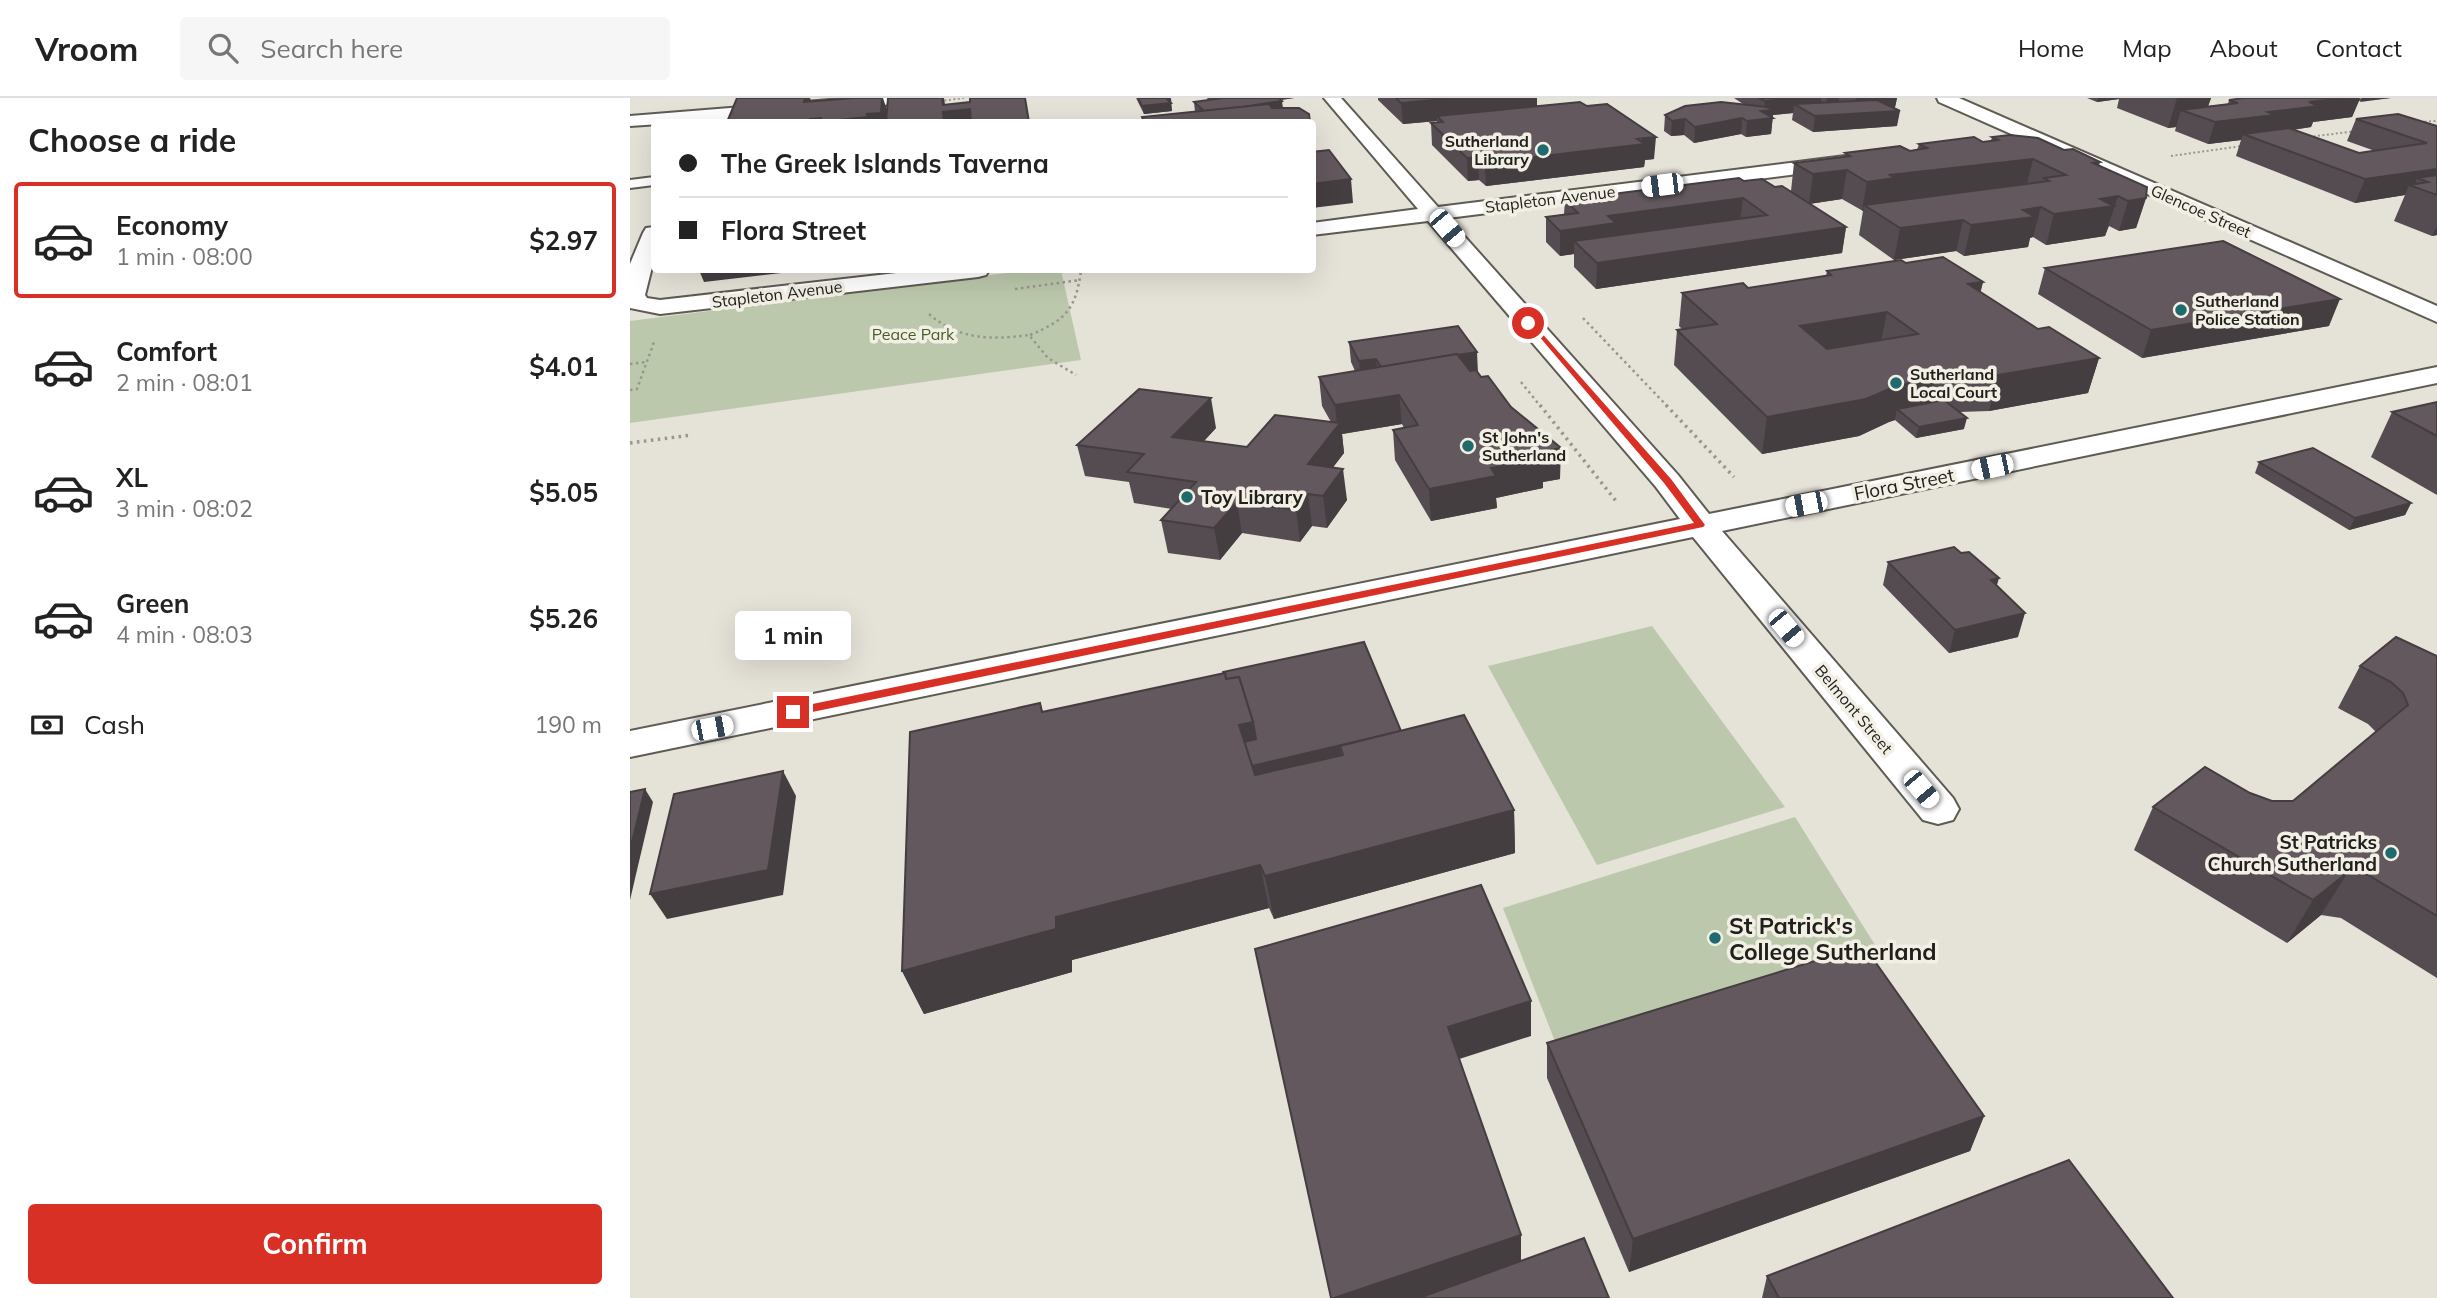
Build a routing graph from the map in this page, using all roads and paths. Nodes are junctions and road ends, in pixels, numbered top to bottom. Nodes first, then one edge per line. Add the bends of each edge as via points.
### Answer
1 (746, 98) edge
2 (902, 98) edge
3 (1332, 98) edge
4 (1945, 98) edge
5 (1959, 102) edge
6 (630, 115) edge
7 (714, 118) edge
8 (686, 119) edge
9 (651, 120) edge
10 (630, 121) edge
11 (2437, 121) edge
12 (2414, 123) edge
13 (2359, 131) dead end
14 (2037, 138) junction
15 (2304, 138) edge
16 (2001, 142) edge
17 (2249, 145) edge
18 (2167, 156) dead end
19 (1867, 159) edge
20 (651, 181) edge
21 (630, 184) edge
22 (1434, 214) junction
23 (1316, 229) edge
24 (651, 240) edge
25 (952, 273) edge
26 (1079, 273) edge
27 (922, 306) dead end
28 (2437, 315) edge
29 (1030, 335) junction
30 (654, 341) dead end
31 (647, 362) junction
32 (630, 364) edge
33 (2437, 374) edge
34 (1076, 375) dead end
35 (630, 390) edge
36 (692, 435) dead end
37 (630, 443) edge
38 (1700, 525) junction
39 (630, 744) edge
40 (1938, 809) dead end

1 - 6 street
1 - 7 street
2 - 7 street
3 - 22 street, Belmont Street
4 - 5 street, Glencoe Street
5 - 14 street, Glencoe Street
7 - 8 street
9 - 10 street
11 - 12 path
13 - 15 path
14 - 16 street
14 - 28 street, Glencoe Street
17 - 18 path
19 - 22 street, Stapleton Avenue
20 - 21 lane
22 - 23 street, Stapleton Avenue
22 - 38 street, Belmont Street via 1667,481
24 - 25 street, Stapleton Avenue via 633,295 639,304 660,307
26 - 29 path via 1074,304 1059,324
27 - 29 path via 940,326 961,336 993,340
29 - 34 path via 1048,358
30 - 31 path
31 - 32 path
31 - 35 path via 637,389
33 - 38 street, Flora Street
36 - 37 path
38 - 39 street, Flora Street
38 - 40 street, Belmont Street

